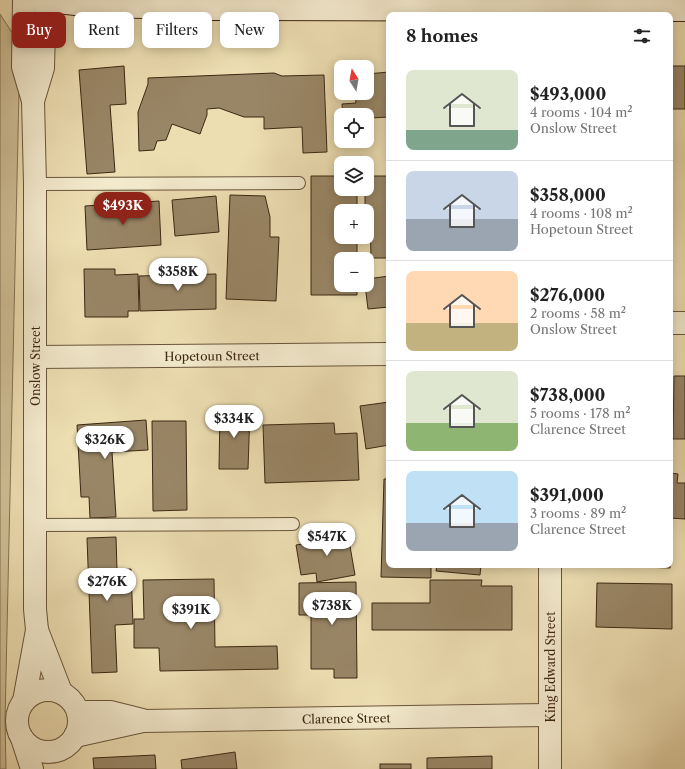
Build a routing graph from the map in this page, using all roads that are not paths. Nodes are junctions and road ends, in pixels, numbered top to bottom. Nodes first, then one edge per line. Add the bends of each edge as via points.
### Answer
1 (24, 0) edge
2 (44, 1) edge
3 (549, 8) edge
4 (685, 10) edge
5 (33, 101) junction
6 (299, 183) dead end
7 (35, 184) junction
8 (673, 323) edge
9 (685, 323) edge
10 (386, 354) edge
11 (35, 357) junction
12 (293, 524) dead end
13 (36, 525) junction
14 (550, 568) edge
15 (37, 630) junction
16 (61, 692) junction
17 (24, 700) junction
18 (78, 712) junction
19 (549, 715) junction
20 (143, 721) junction
21 (22, 738) junction
22 (69, 742) junction
23 (32, 769) edge
24 (53, 769) edge
25 (550, 769) edge

1 - 5 street, Onslow Street via 23,67
2 - 3 street via 199,9
2 - 5 street, Onslow Street via 43,68
3 - 4 street
5 - 7 street, Onslow Street
6 - 7 lane
7 - 11 street, Onslow Street
8 - 9 street
10 - 11 street, Hopetoun Street
11 - 13 street, Onslow Street
12 - 13 lane
13 - 15 street, Onslow Street
14 - 19 street, King Edward Street
15 - 16 street, Onslow Street
15 - 17 street, Onslow Street
16 - 17 street via 44,689
16 - 18 street, Onslow Street via 72,701
17 - 21 street, Onslow Street via 18,713 18,726
18 - 20 street, Clarence Street via 110,712
18 - 22 street via 80,722 77,732
19 - 20 street, Clarence Street
19 - 25 street, King Edward Street
20 - 22 street, Clarence Street
21 - 22 street via 29,745 42,751 55,751
21 - 23 street, Onslow Street
22 - 24 street

